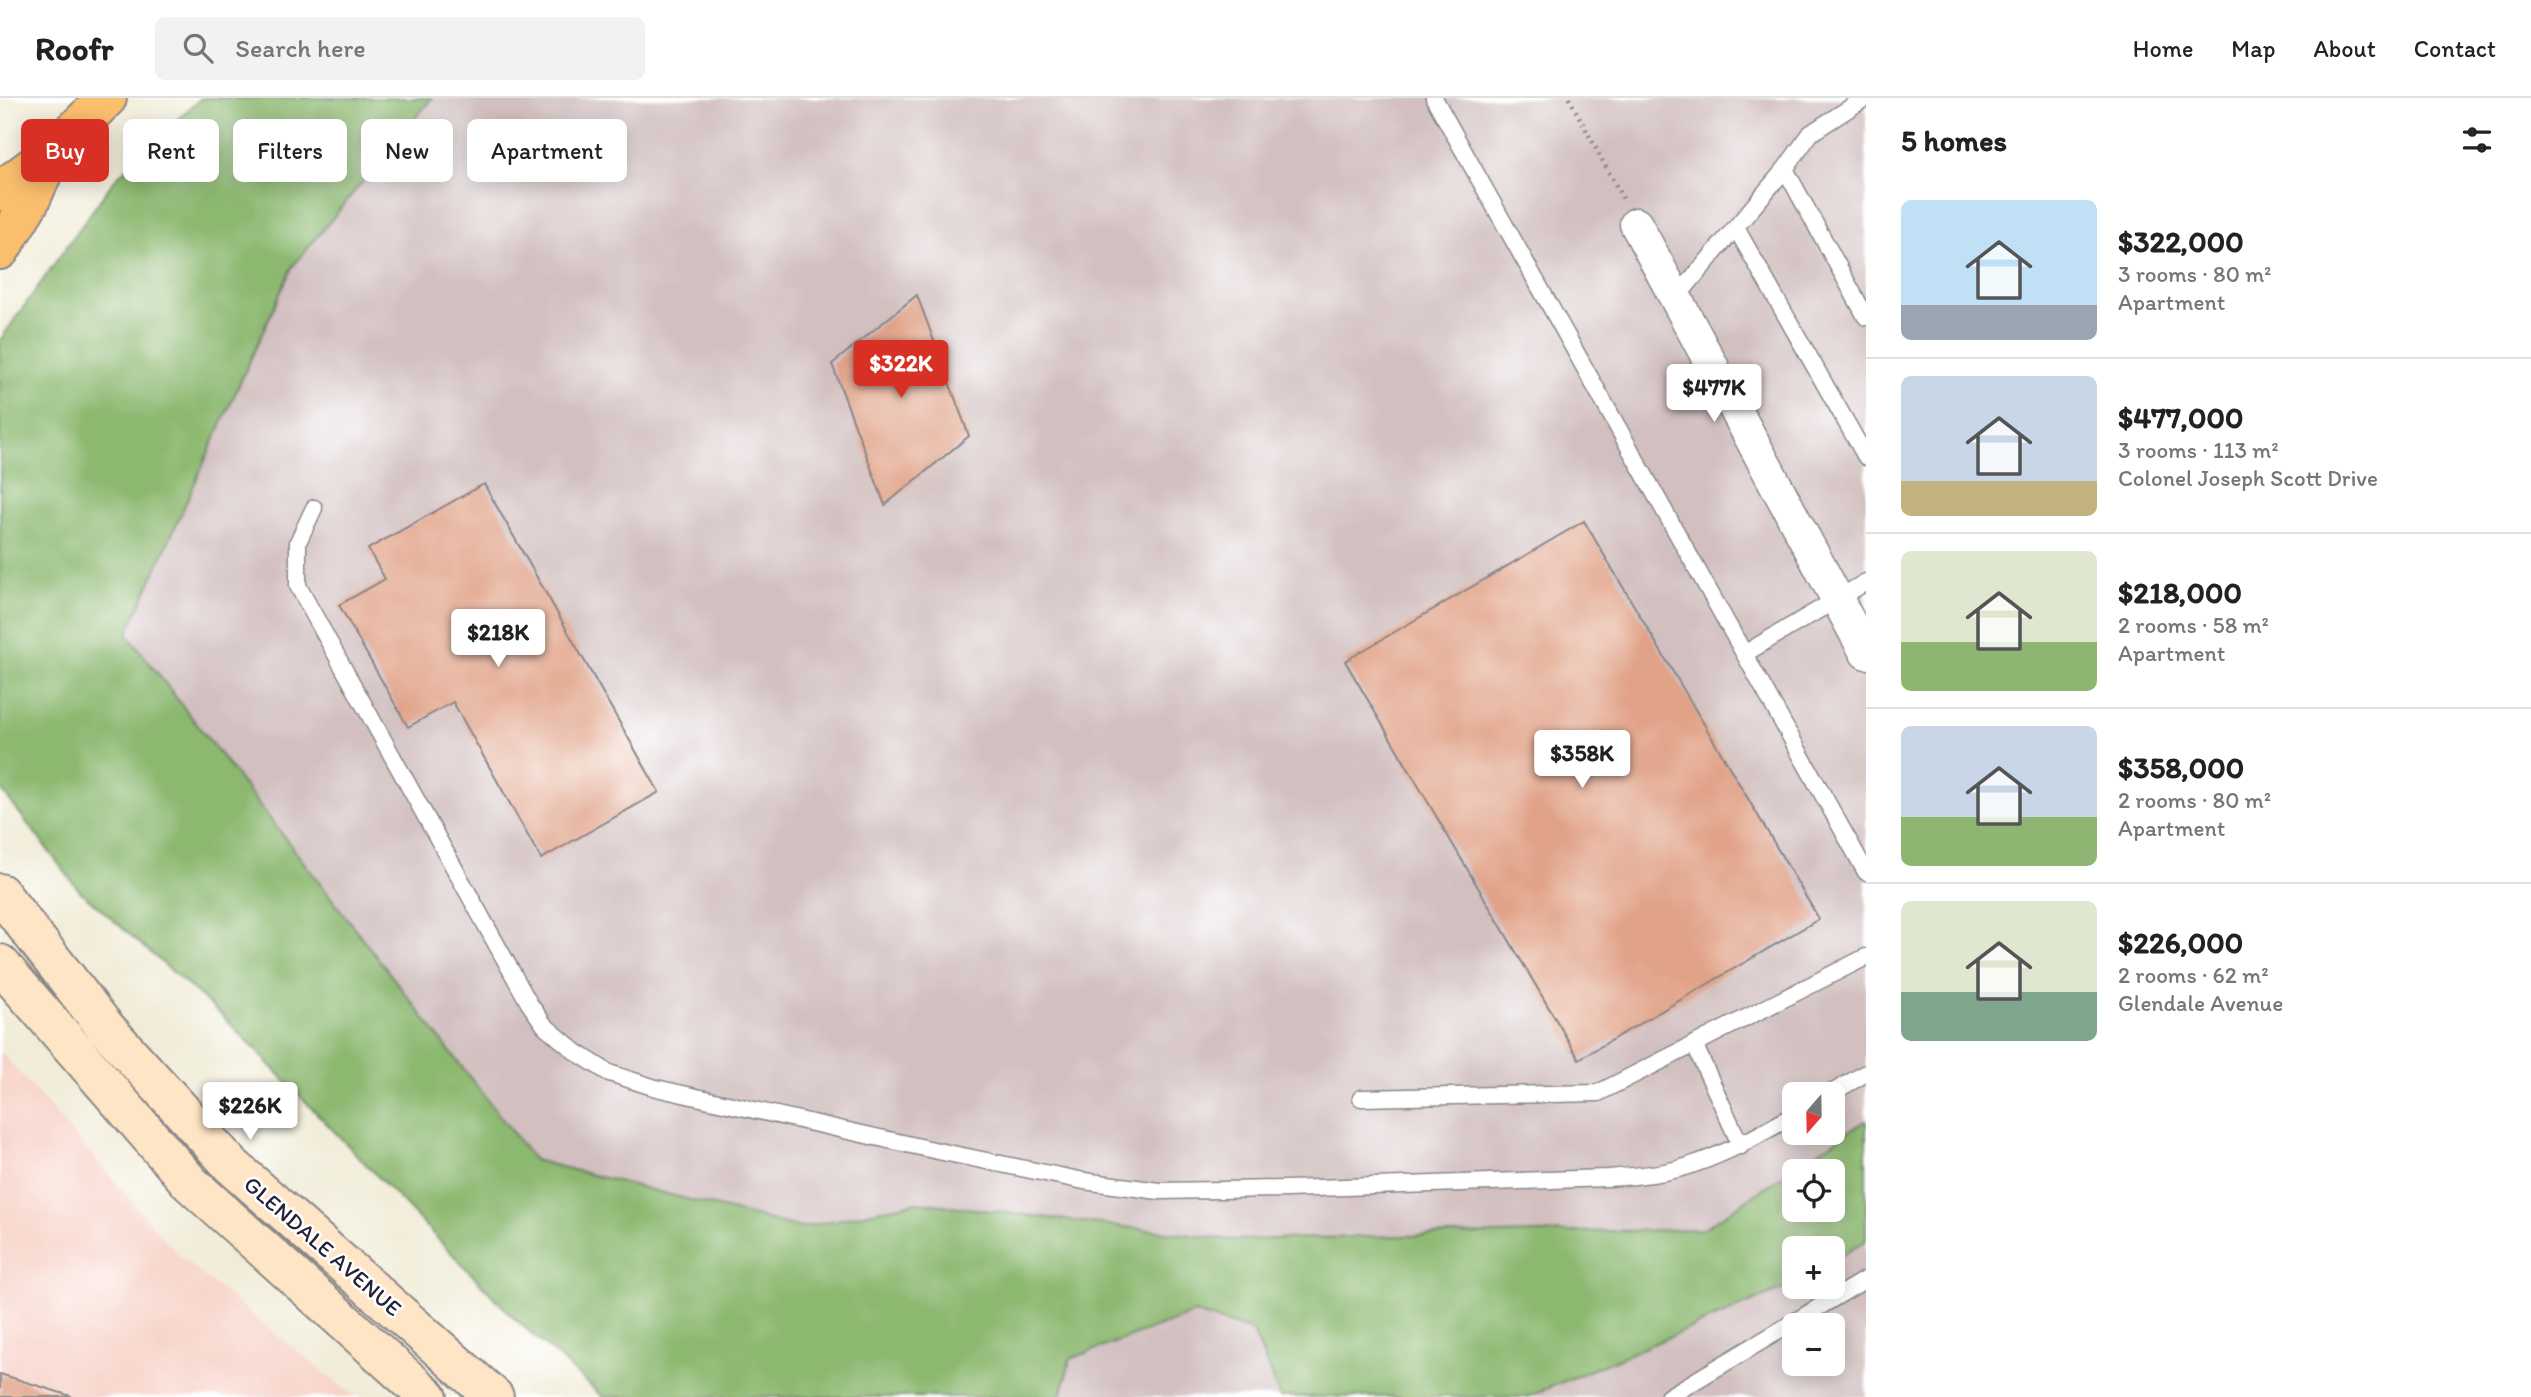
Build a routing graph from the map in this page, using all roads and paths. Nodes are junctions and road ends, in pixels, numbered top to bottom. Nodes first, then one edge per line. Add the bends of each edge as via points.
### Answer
1 (107, 98) edge
2 (1434, 98) edge
3 (1569, 98) edge
4 (1865, 98) edge
5 (86, 119) edge
6 (1785, 169) junction
7 (21, 175) edge
8 (39, 182) edge
9 (0, 191) edge
10 (1636, 224) joint
11 (1736, 228) junction
12 (0, 250) edge
13 (1676, 298) junction
14 (1866, 317) edge
15 (1866, 457) edge
16 (314, 508) dead end
17 (1866, 582) edge
18 (1837, 600) junction
19 (1866, 653) edge
20 (1744, 654) junction
21 (1866, 872) edge
22 (0, 893) edge
23 (1866, 957) edge
24 (0, 964) edge
25 (1695, 1044) junction
26 (1866, 1073) edge
27 (1845, 1085) edge
28 (1361, 1098) dead end
29 (1782, 1122) edge
30 (1741, 1146) junction
31 (1866, 1279) edge
32 (428, 1397) edge
33 (494, 1397) edge
34 (1668, 1397) edge

1 - 5 highway
2 - 20 lane
3 - 10 path
4 - 6 lane via 1811,133
6 - 11 lane
6 - 14 lane
7 - 9 highway
8 - 12 highway
10 - 13 street
11 - 13 lane
11 - 15 lane
13 - 18 street
16 - 30 lane via 298,542 298,586 529,1003 545,1026 609,1073 938,1151 1084,1181 1159,1191 1607,1178 1695,1164
17 - 18 lane
18 - 19 street
18 - 20 lane
20 - 21 lane
22 - 33 main road, GLENDALE AVENUE via 105,1027 231,1165
23 - 25 lane
24 - 32 main road, GLENDALE AVENUE via 191,1184
25 - 28 lane via 1598,1093
25 - 30 lane
26 - 27 lane
29 - 30 lane
31 - 34 lane

